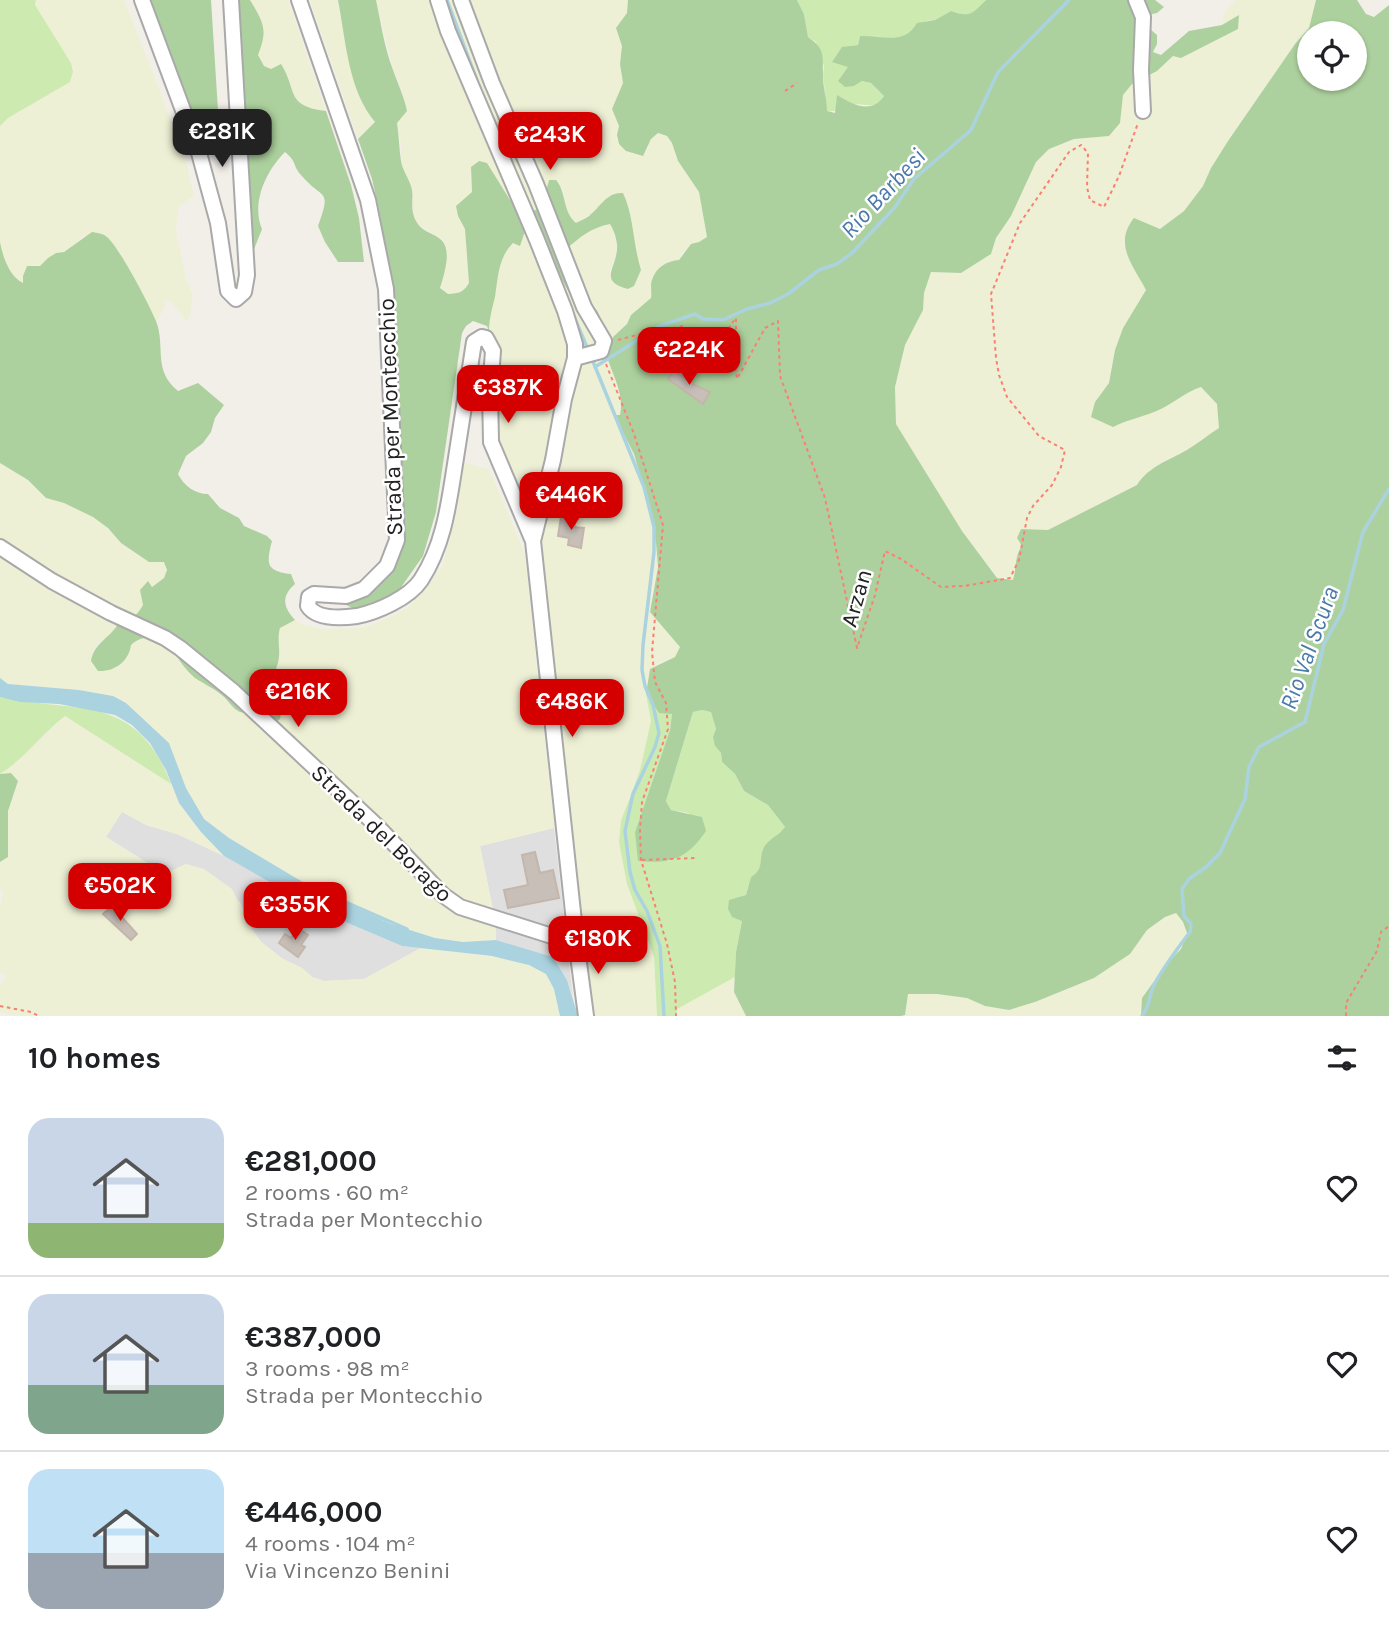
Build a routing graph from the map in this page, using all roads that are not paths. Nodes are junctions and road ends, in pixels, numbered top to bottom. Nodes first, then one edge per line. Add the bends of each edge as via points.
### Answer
1 (142, 0) edge
2 (231, 0) edge
3 (299, 0) edge
4 (438, 0) edge
5 (461, 0) edge
6 (1136, 0) edge
7 (1143, 108) road end
8 (579, 357) junction
9 (533, 541) junction
10 (0, 547) edge
11 (576, 940) junction
12 (586, 1016) edge

1 - 2 street via 199,153 218,223 228,291 236,299 244,292 247,275
3 - 9 street, Strada per Montecchio via 368,200 386,289 397,540 387,566 364,589 346,596 314,594 308,606 312,612 330,617 368,614 392,604 420,582 443,535 474,342 482,337 493,351 491,442
4 - 8 street via 565,311
5 - 8 street via 584,307 604,341 602,347
6 - 7 street via 1143,17
8 - 9 street via 564,399
9 - 11 street
10 - 11 street, Strada del Borago via 71,592 180,648 243,701 460,907
11 - 12 street

